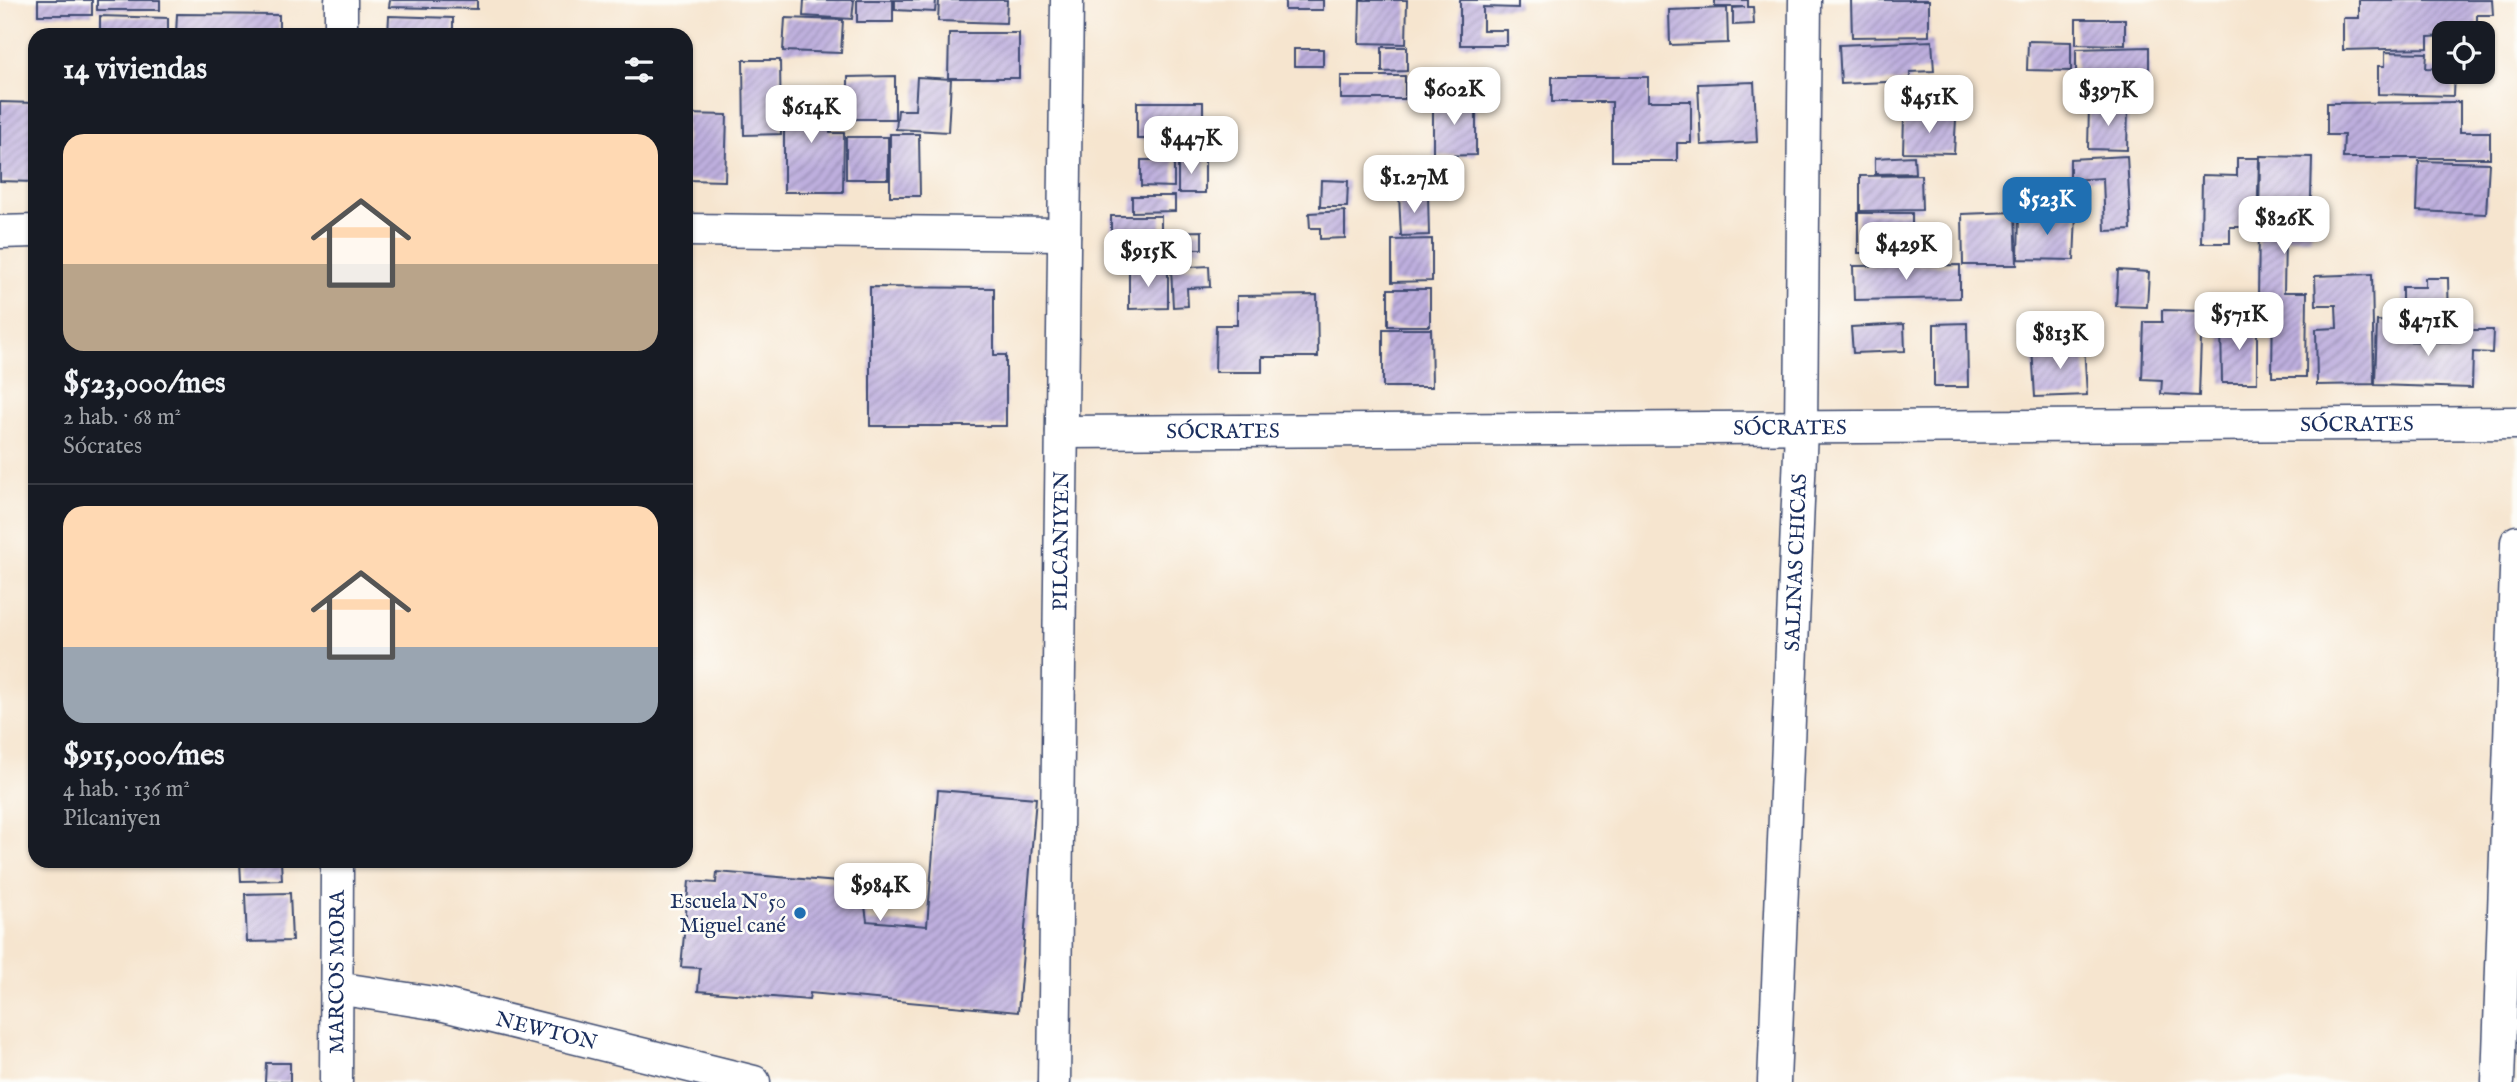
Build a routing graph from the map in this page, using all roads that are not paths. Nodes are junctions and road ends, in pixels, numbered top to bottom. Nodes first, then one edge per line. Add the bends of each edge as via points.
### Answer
1 (341, 0) edge
2 (1067, 0) edge
3 (1805, 0) edge
4 (341, 28) edge
5 (693, 230) edge
6 (28, 231) edge
7 (0, 232) edge
8 (1065, 234) junction
9 (2517, 423) edge
10 (1801, 429) junction
11 (1062, 432) junction
12 (2517, 542) edge
13 (337, 868) edge
14 (336, 988) junction
15 (336, 1082) edge
16 (754, 1082) edge
17 (1054, 1082) edge
18 (1774, 1082) edge
19 (2498, 1082) edge

1 - 4 street
2 - 8 street, PILCANIYEN
3 - 10 street, SALINAS CHICAS
5 - 8 street
6 - 7 street
8 - 11 street, PILCANIYEN
9 - 10 street, SÓCRATES
10 - 11 street, SÓCRATES
10 - 18 street, SALINAS CHICAS
11 - 17 street, PILCANIYEN
12 - 19 street
13 - 14 street, MARCOS MORA
14 - 15 street, MARCOS MORA
14 - 16 street, NEWTON via 440,1004

